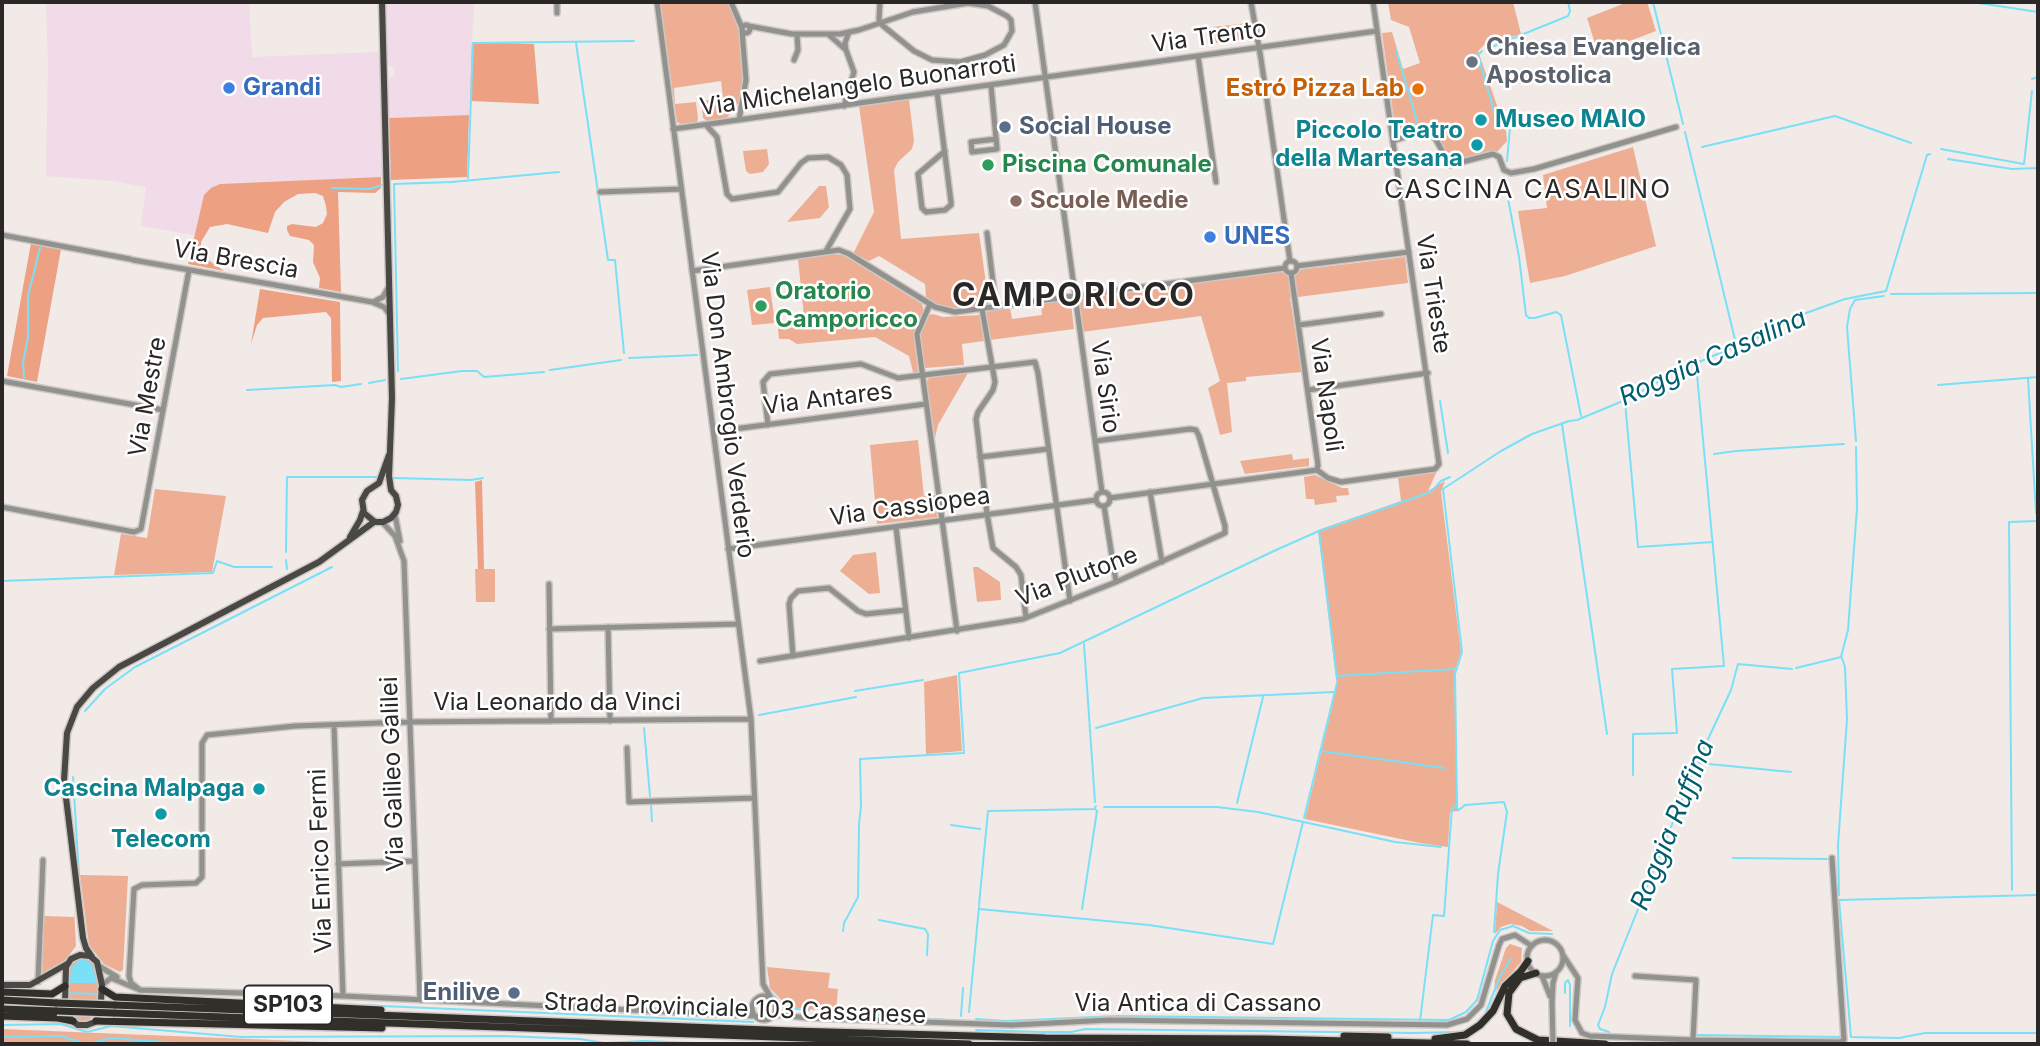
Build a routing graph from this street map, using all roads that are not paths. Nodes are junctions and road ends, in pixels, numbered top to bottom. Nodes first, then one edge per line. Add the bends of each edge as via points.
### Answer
1 (382, 2) edge
2 (557, 2) edge
3 (657, 2) edge
4 (731, 2) edge
5 (880, 2) edge
6 (1035, 2) edge
7 (1251, 2) edge
8 (1373, 2) edge
9 (557, 12) dead end
10 (880, 23) junction
11 (746, 29) junction
12 (1377, 31) junction
13 (849, 32) junction
14 (797, 35) junction
15 (829, 35) junction
16 (1259, 47) junction
17 (846, 50) junction
18 (1198, 56) junction
19 (794, 60) dead end
20 (1047, 78) junction
21 (991, 85) junction
22 (937, 92) junction
23 (844, 106) junction
24 (739, 120) junction
25 (724, 123) junction
26 (706, 125) junction
27 (1676, 128) dead end
28 (673, 129) junction
29 (717, 138) junction
30 (996, 139) junction
31 (1393, 141) junction
32 (944, 151) junction
33 (1216, 182) dead end
34 (681, 189) junction
35 (600, 192) dead end
36 (987, 233) dead end
37 (2, 235) edge
38 (827, 251) junction
39 (1409, 252) junction
40 (1290, 261) junction
41 (1297, 267) junction
42 (1285, 268) junction
43 (189, 270) junction
44 (692, 271) junction
45 (1291, 273) junction
46 (389, 285) junction
47 (1074, 296) junction
48 (372, 302) junction
49 (930, 304) junction
50 (996, 307) junction
51 (982, 309) junction
52 (1381, 314) dead end
53 (390, 315) junction
54 (1299, 325) junction
55 (993, 367) junction
56 (1428, 373) junction
57 (923, 376) junction
58 (2, 381) edge
59 (1308, 390) junction
60 (926, 404) junction
61 (163, 411) junction
62 (768, 425) junction
63 (734, 429) dead end
64 (1095, 441) junction
65 (1048, 449) junction
66 (388, 455) junction
67 (980, 457) junction
68 (1317, 470) junction
69 (1213, 484) junction
70 (376, 486) junction
71 (391, 490) junction
72 (1102, 492) junction
73 (1150, 492) junction
74 (1110, 498) junction
75 (1096, 500) junction
76 (1057, 505) junction
77 (1104, 506) junction
78 (2, 507) edge
79 (363, 511) junction
80 (395, 514) junction
81 (987, 514) junction
82 (942, 520) junction
83 (378, 522) junction
84 (896, 527) junction
85 (343, 546) junction
86 (400, 548) junction
87 (728, 549) junction
88 (1163, 562) junction
89 (1116, 582) junction
90 (549, 583) dead end
91 (1070, 601) junction
92 (905, 610) junction
93 (1026, 618) junction
94 (738, 624) junction
95 (608, 627) junction
96 (549, 629) junction
97 (957, 631) junction
98 (909, 638) junction
99 (793, 656) junction
100 (760, 661) dead end
101 (751, 719) junction
102 (551, 721) junction
103 (610, 721) junction
104 (408, 722) junction
105 (334, 725) junction
106 (627, 748) dead end
107 (754, 798) junction
108 (1832, 858) dead end
109 (43, 860) dead end
110 (414, 862) junction
111 (338, 864) junction
112 (83, 938) junction
113 (1532, 946) junction
114 (1563, 955) junction
115 (92, 957) junction
116 (70, 961) junction
117 (1528, 961) junction
118 (99, 966) junction
119 (1574, 970) junction
120 (1558, 971) junction
121 (1539, 974) junction
122 (47, 976) junction
123 (129, 976) junction
124 (1635, 976) dead end
125 (38, 982) junction
126 (123, 983) junction
127 (65, 984) junction
128 (763, 984) junction
129 (2, 985) edge
130 (102, 987) junction
131 (140, 990) junction
132 (2, 992) edge
133 (343, 996) junction
134 (758, 998) junction
135 (771, 998) junction
136 (2, 1000) edge
137 (419, 1000) junction
138 (1552, 1002) junction
139 (57, 1007) junction
140 (753, 1007) junction
141 (776, 1007) junction
142 (2, 1009) edge
143 (113, 1009) junction
144 (737, 1014) junction
145 (2, 1016) edge
146 (756, 1016) junction
147 (773, 1016) junction
148 (805, 1017) junction
149 (476, 1018) junction
150 (73, 1021) junction
151 (96, 1021) junction
152 (489, 1027) junction
153 (1266, 1039) junction
154 (1693, 1040) junction
155 (858, 1042) junction
156 (874, 1044) edge
157 (969, 1044) edge
158 (1467, 1044) edge
159 (1553, 1044) edge
160 (1605, 1044) edge

1 - 46 main road
2 - 9 street
3 - 28 street, Via Don Ambrogio Verderio
4 - 11 street
5 - 10 street
6 - 20 street, Via Sirio
7 - 16 street
8 - 12 street, Via Trieste
10 - 10 street via 914,51 943,62 992,52 1008,41 1013,29 1001,12 968,3
10 - 13 street
11 - 14 street
11 - 24 street via 746,80
12 - 16 street, Via Trento
12 - 31 street, Via Trieste
13 - 15 street
13 - 17 street
14 - 15 street
14 - 19 street
15 - 17 street
16 - 18 street, Via Trento
16 - 40 street
17 - 23 street via 854,75
18 - 20 street, Via Trento
18 - 33 street
20 - 21 street, Via Michelangelo Buonarroti
20 - 47 street, Via Sirio
21 - 22 street, Via Michelangelo Buonarroti
21 - 30 street
22 - 23 street, Via Michelangelo Buonarroti
22 - 32 street
23 - 24 street, Via Michelangelo Buonarroti
24 - 25 street, Via Michelangelo Buonarroti
25 - 26 street, Via Michelangelo Buonarroti
25 - 29 street
26 - 28 street, Via Michelangelo Buonarroti
26 - 29 street
27 - 31 street via 1511,173 1495,154 1450,165 1428,133
28 - 34 street, Via Don Ambrogio Verderio
29 - 38 street via 727,194 735,200 778,192 808,158 828,157 841,165 847,175 850,209
30 - 30 street via 971,142 972,152 997,149
31 - 39 street, Via Trieste
32 - 32 street via 918,174 926,212 951,206
34 - 35 street
34 - 44 street, Via Don Ambrogio Verderio
36 - 50 street
37 - 43 street, Via Brescia
38 - 44 street
38 - 49 street via 849,254
39 - 41 street
39 - 56 street, Via Trieste
40 - 41 street
40 - 42 street
41 - 45 street
42 - 45 street
42 - 47 street
43 - 48 street, Via Brescia
43 - 61 street, Via Mestre
44 - 87 street, Via Don Ambrogio Verderio
45 - 54 street, Via Napoli
46 - 48 street via 383,297
46 - 53 main road
47 - 50 street
47 - 64 street, Via Sirio
48 - 53 street
49 - 51 street via 951,312
49 - 57 street via 917,334
50 - 51 street
51 - 55 street
52 - 54 street, Via Napoli
53 - 66 main road
54 - 59 street, Via Napoli
55 - 57 street
55 - 65 street via 1036,363
55 - 67 street via 994,388 976,417
56 - 59 street
56 - 68 street, Via Trieste via 1435,469 1340,482
57 - 60 street
57 - 62 street via 892,377 861,363 768,375 763,383
58 - 61 street
59 - 68 street, Via Napoli
60 - 62 street, Via Antares
60 - 82 street
61 - 78 street, Via Mestre via 141,529 134,532
62 - 63 street, Via Antares
64 - 69 street via 1195,430
64 - 72 street, Via Sirio
65 - 67 street
65 - 76 street
66 - 70 main road
66 - 71 main road
67 - 81 street
68 - 69 street
69 - 73 street
69 - 88 street, Via Plutone via 1225,533
70 - 71 main road
70 - 79 main road via 364,495
71 - 80 main road via 398,503
72 - 74 street
72 - 75 street
73 - 74 street
73 - 88 street
74 - 77 street
75 - 76 street, Via Cassiopea
75 - 77 street
76 - 81 street, Via Cassiopea
76 - 91 street
77 - 89 street
79 - 83 main road
79 - 85 main road
80 - 83 main road
80 - 86 street, Via Galileo Galilei
81 - 82 street, Via Cassiopea
81 - 93 street via 993,548 1021,575
82 - 84 street, Via Cassiopea
82 - 97 street
83 - 85 main road
83 - 86 street, Via Galileo Galilei via 394,533
84 - 87 street, Via Cassiopea
84 - 92 street
85 - 112 main road via 125,663 98,683 78,707 69,727 64,776
86 - 104 street, Via Galileo Galilei
87 - 94 street, Via Don Ambrogio Verderio
88 - 89 street, Via Plutone
89 - 91 street, Via Plutone
90 - 96 street
91 - 93 street, Via Plutone
92 - 98 street
92 - 99 street via 866,614 829,588 800,590 789,604
93 - 97 street, Via Plutone
94 - 95 street
94 - 101 street, Via Don Ambrogio Verderio
95 - 96 street
95 - 103 street
96 - 102 street
97 - 98 street, Via Plutone
98 - 99 street, Via Plutone
99 - 100 street, Via Plutone
101 - 103 street, Via Leonardo da Vinci
101 - 107 street, Via Don Ambrogio Verderio
102 - 103 street, Via Leonardo da Vinci
102 - 104 street, Via Leonardo da Vinci
104 - 105 street, Via Leonardo da Vinci
104 - 110 street, Via Galileo Galilei
105 - 111 street, Via Enrico Fermi
105 - 123 street, Via Leonardo da Vinci via 204,737 202,877 196,883 135,888
106 - 107 street via 629,802
107 - 128 street, Via Don Ambrogio Verderio
108 - 154 street via 1844,1040
109 - 125 street
110 - 111 street
110 - 137 street, Via Galileo Galilei
111 - 133 street, Via Enrico Fermi
112 - 115 main road
112 - 116 main road
113 - 114 street via 1550,941
113 - 117 street
113 - 148 street, Via Antica di Cassano via 1516,936 1502,939 1481,1005 1467,1019 1451,1025 1109,1020 1012,1025
114 - 119 street
114 - 120 street
115 - 116 main road via 81,954
115 - 118 main road
116 - 122 main road
116 - 127 main road
117 - 121 street
117 - 153 highway, SP103 via 1504,988 1488,1017 1465,1035
118 - 126 street
118 - 130 main road
119 - 120 street
119 - 154 street via 1578,980 1575,1021 1583,1034
120 - 121 street
120 - 138 street
121 - 138 street
121 - 160 highway via 1520,978 1509,995 1507,1011 1516,1030 1538,1040
122 - 125 main road
122 - 127 main road via 57,975
123 - 126 street
123 - 131 street
124 - 154 street via 1696,980
125 - 129 main road
126 - 130 street via 110,978
126 - 131 street
127 - 132 highway via 52,995
127 - 150 main road via 67,1011
128 - 134 street
128 - 135 street
130 - 149 highway, SP103 via 115,997
130 - 151 main road
131 - 133 street
133 - 137 street
134 - 135 street
134 - 140 street
135 - 141 street
136 - 139 highway, Strada Provinciale 103 Cassanese / SP103
137 - 144 street
138 - 159 street, bridge
139 - 142 highway, Strada Provinciale 103 Cassanese / SP103
139 - 143 highway, Strada Provinciale 103 Cassanese / SP103, bridge
140 - 144 street
140 - 146 street
141 - 147 street
141 - 148 street, Via Antica di Cassano
143 - 149 highway, Strada Provinciale 103 Cassanese / SP103
143 - 152 highway, Strada Provinciale 103 Cassanese / SP103
144 - 146 street
145 - 150 highway
146 - 147 street via 763,1020
147 - 148 street, Via Antica di Cassano
149 - 153 highway, Strada Provinciale 103 Cassanese / SP103 via 1031,1038
150 - 151 main road via 84,1026
151 - 152 highway, SP103
152 - 155 highway, Strada Provinciale 103 Cassanese / SP103
153 - 158 highway, Strada Provinciale 103 Cassanese / SP103
155 - 156 highway, SP103
155 - 157 highway, Strada Provinciale 103 Cassanese / SP103

